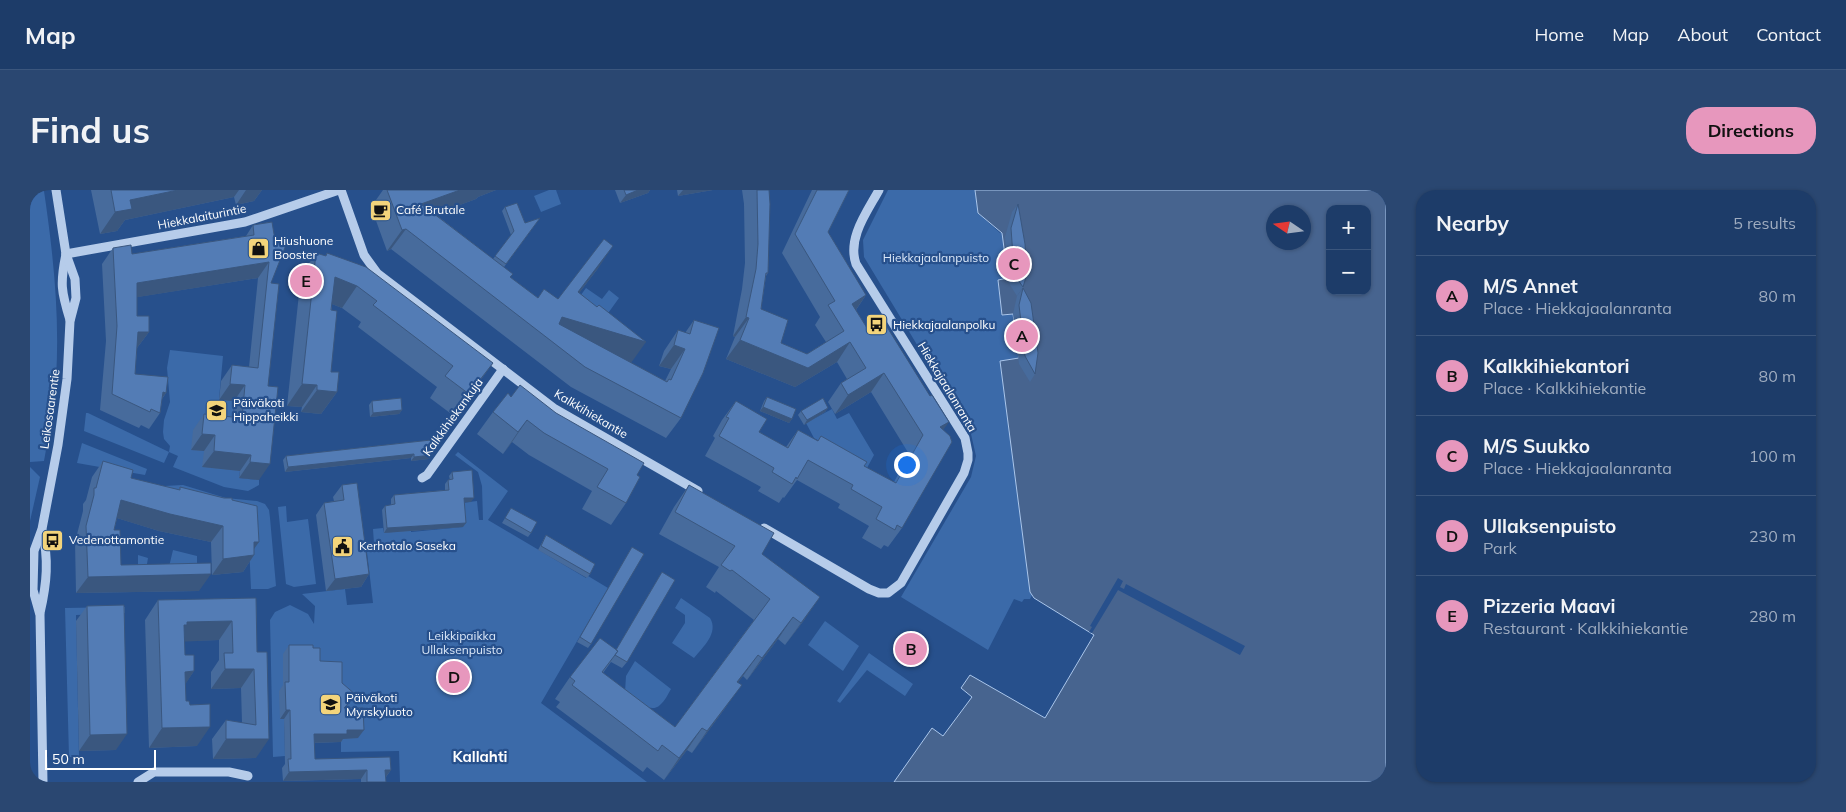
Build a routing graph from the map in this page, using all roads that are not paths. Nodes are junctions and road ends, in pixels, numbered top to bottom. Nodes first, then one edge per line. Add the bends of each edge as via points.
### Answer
1 (56, 190) edge
2 (340, 190) edge
3 (878, 190) edge
4 (66, 254) junction
5 (70, 321) junction
6 (503, 369) junction
7 (422, 478) dead end
8 (710, 498) edge
9 (752, 522) edge
10 (42, 529) junction
11 (35, 616) edge
12 (248, 776) dead end
13 (43, 782) edge
14 (138, 782) edge

1 - 4 street, Leikosaarentie
2 - 4 street, Hiekkalaiturintie via 245,222
2 - 6 street, Kalkkihiekantie via 364,255 372,267
3 - 9 street, Hiekkajaalanranta via 857,234 853,249 856,264 965,438 968,460 964,473 901,582 888,593 869,589
4 - 5 street, Leikosaarentie via 61,279
4 - 5 street, Leikosaarentie via 76,288
5 - 10 street, Leikosaarentie via 62,422
6 - 7 street, Kalkkihiekankuja
6 - 8 street, Kalkkihiekantie via 555,409
10 - 11 street, Leikosaarentie via 34,551
10 - 11 street, Leikosaarentie via 47,550 46,589
11 - 13 street, Leikosaarentie
12 - 14 street via 229,772 154,772

